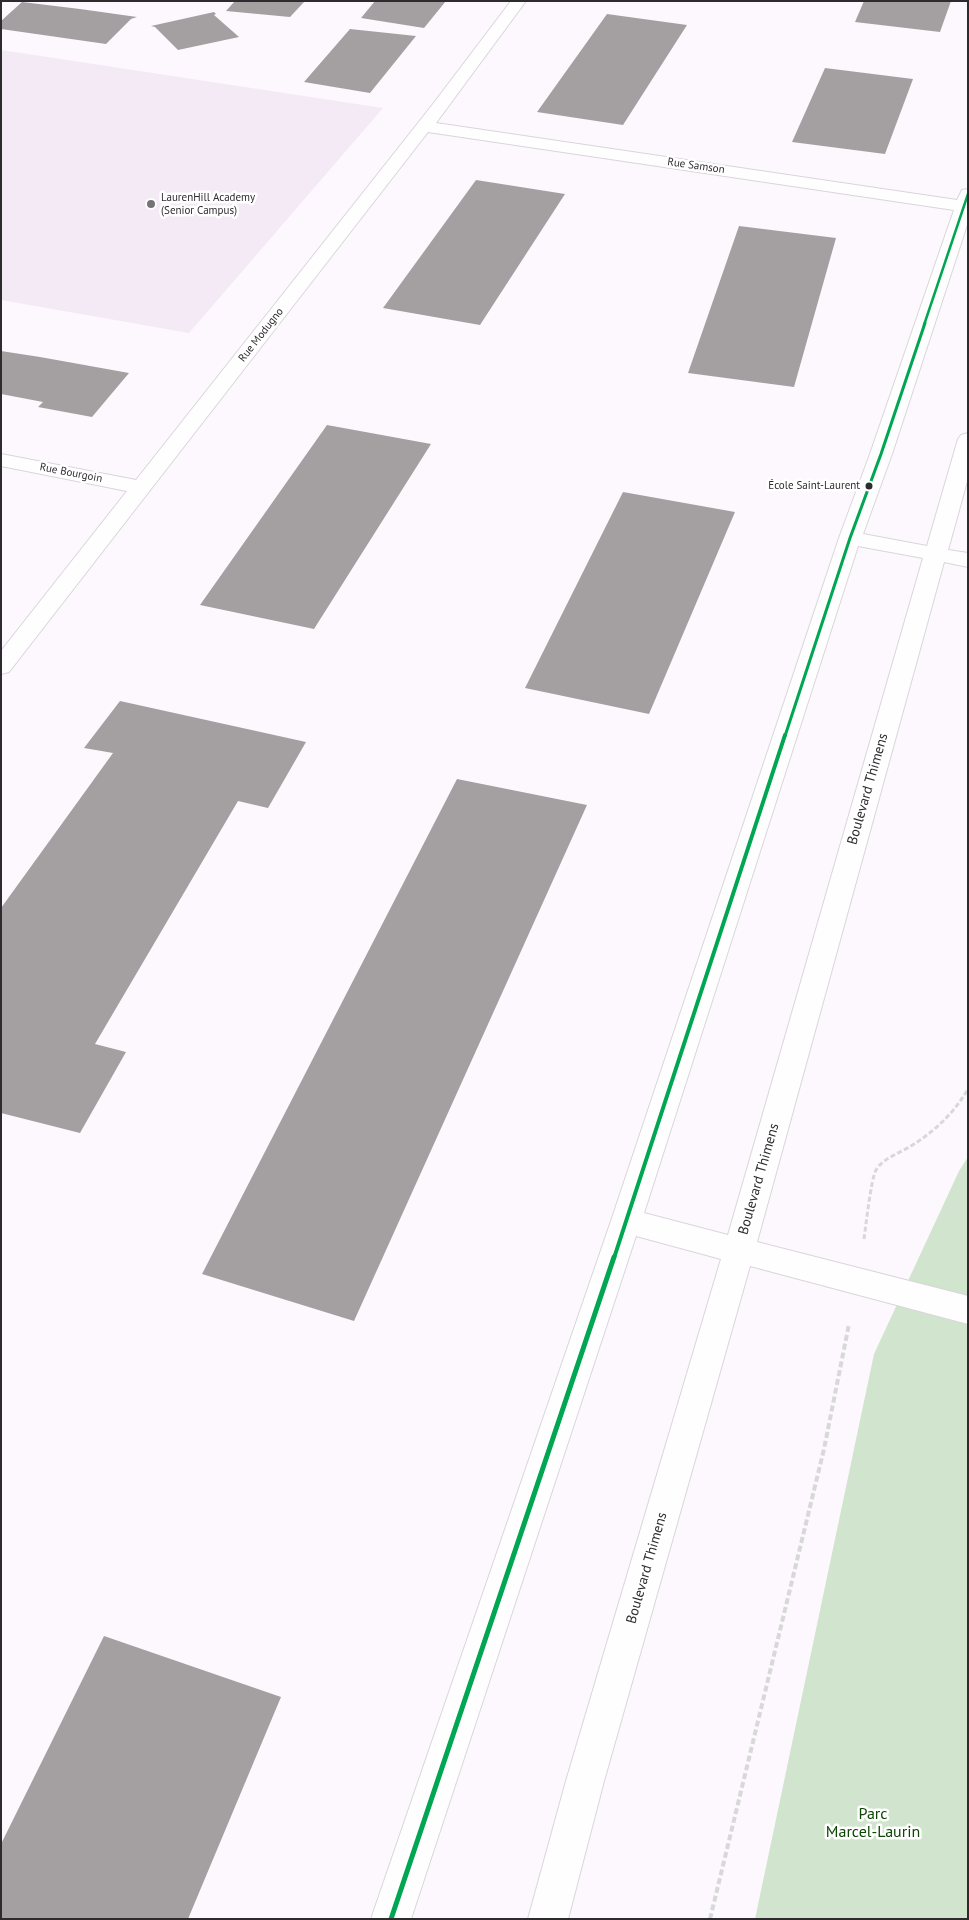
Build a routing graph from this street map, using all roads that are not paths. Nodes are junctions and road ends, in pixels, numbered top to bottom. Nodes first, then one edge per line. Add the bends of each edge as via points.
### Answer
1 (519, 1) edge
2 (424, 126) junction
3 (967, 202) edge
4 (968, 439) edge
5 (1, 460) edge
6 (141, 487) junction
7 (850, 538) junction
8 (936, 554) junction
9 (968, 560) edge
10 (1, 667) edge
11 (626, 1220) junction
12 (739, 1251) junction
13 (968, 1310) edge
14 (391, 1919) edge
15 (548, 1919) edge

1 - 2 street, Rue Modugno
2 - 3 street, Rue Samson
2 - 6 street, Rue Modugno
3 - 7 street
4 - 8 street, Boulevard Thimens
5 - 6 street, Rue Bourgoin
6 - 10 street, Rue Modugno
7 - 8 street
7 - 11 street
8 - 9 street
8 - 12 street, Boulevard Thimens
11 - 12 street
11 - 14 street
12 - 13 street
12 - 15 street, Boulevard Thimens

